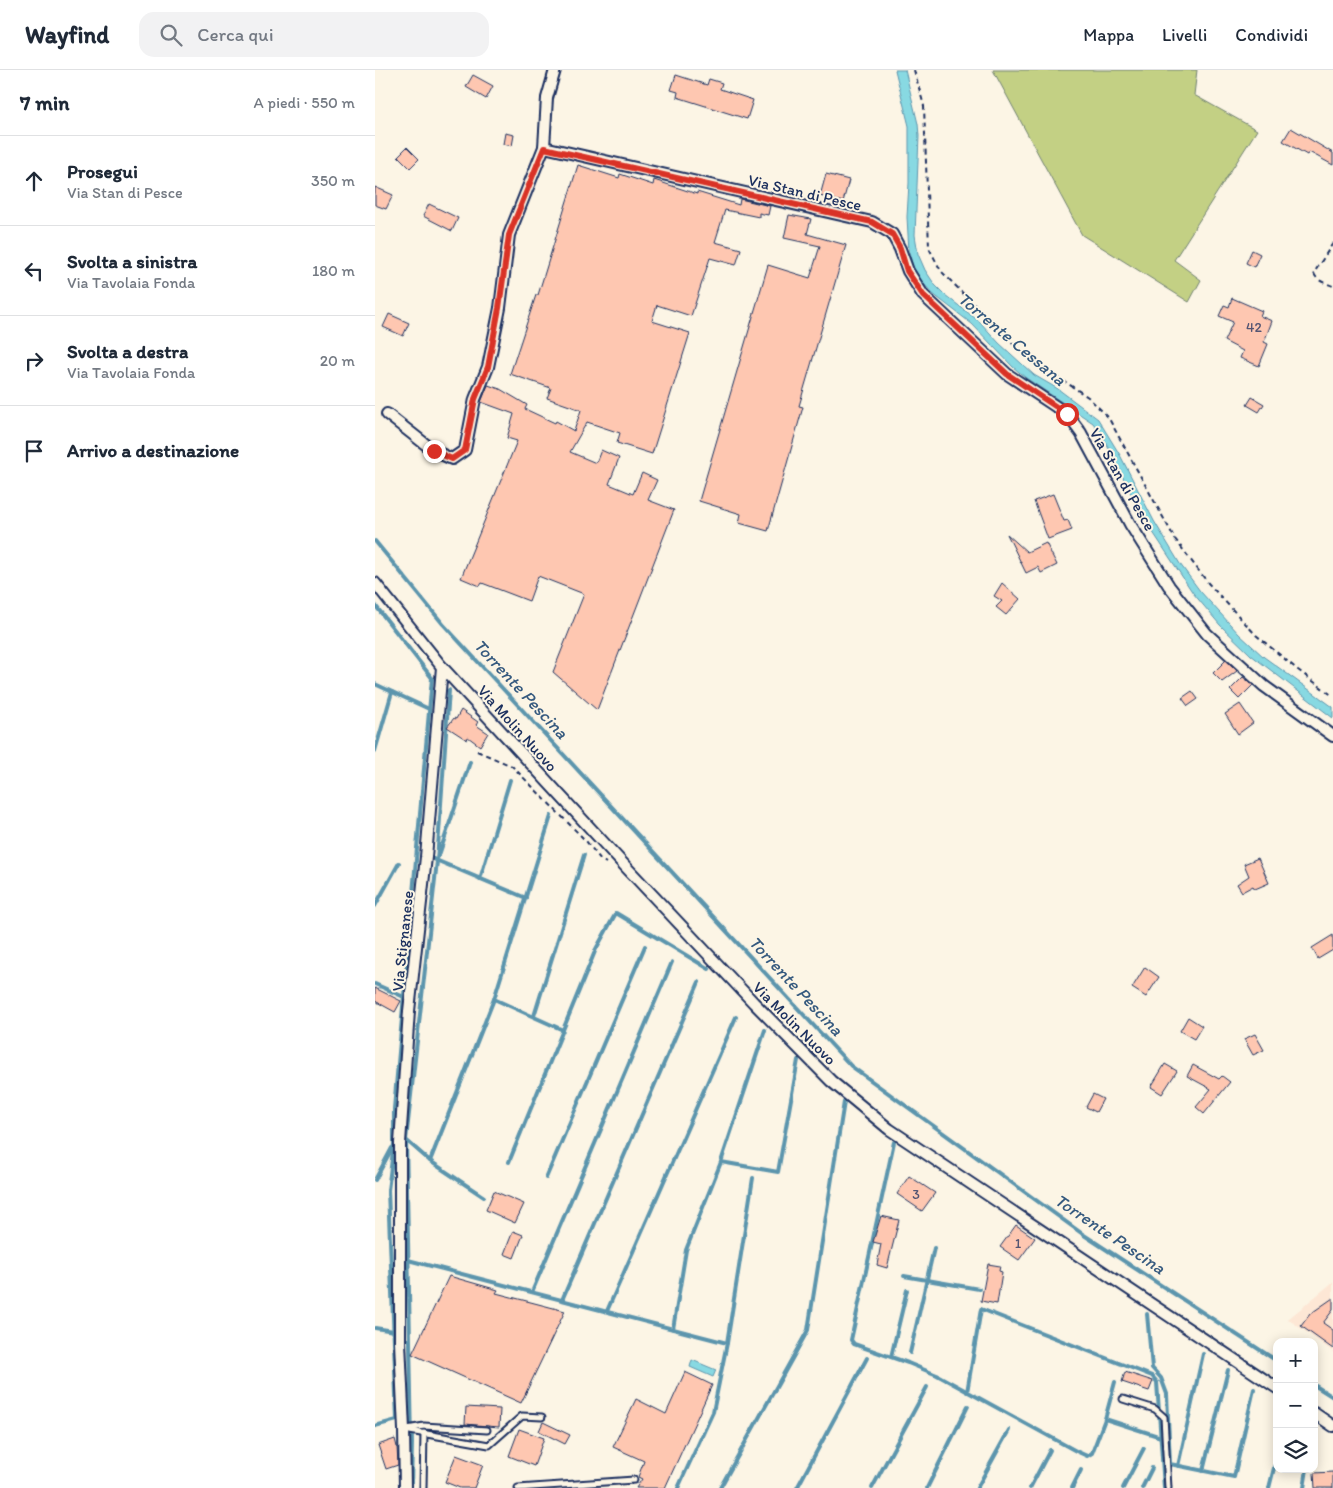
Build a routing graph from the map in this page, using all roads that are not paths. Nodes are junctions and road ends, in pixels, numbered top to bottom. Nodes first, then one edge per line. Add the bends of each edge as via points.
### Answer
1 (555, 70) edge
2 (544, 148) junction
3 (387, 414) dead end
4 (375, 583) edge
5 (442, 667) junction
6 (1333, 736) edge
7 (1273, 1385) edge
8 (1123, 1399) dead end
9 (1318, 1416) edge
10 (542, 1417) dead end
11 (1333, 1426) edge
12 (404, 1430) junction
13 (487, 1430) dead end
14 (425, 1433) junction
15 (634, 1480) dead end
16 (405, 1488) edge
17 (423, 1488) edge
18 (518, 1488) edge
19 (1168, 1488) edge

1 - 2 street via 547,98
2 - 3 street via 509,235 488,367 475,399 465,450 452,459 434,451
2 - 6 street, Via Stan di Pesce via 872,222 892,234 907,271 923,295 1007,374 1067,414 1164,578 1207,634 1264,686
4 - 5 street, Via Molin Nuovo
5 - 7 street, Via Molin Nuovo via 632,874 831,1081 889,1129
5 - 12 street, Via Stignanese via 409,1011 400,1143 399,1342
8 - 19 lane via 1155,1409 1164,1417
9 - 11 street
10 - 14 lane via 522,1416 489,1445
12 - 13 lane via 424,1426
12 - 14 lane
12 - 16 street, Via Stignanese
14 - 17 lane
15 - 18 lane

